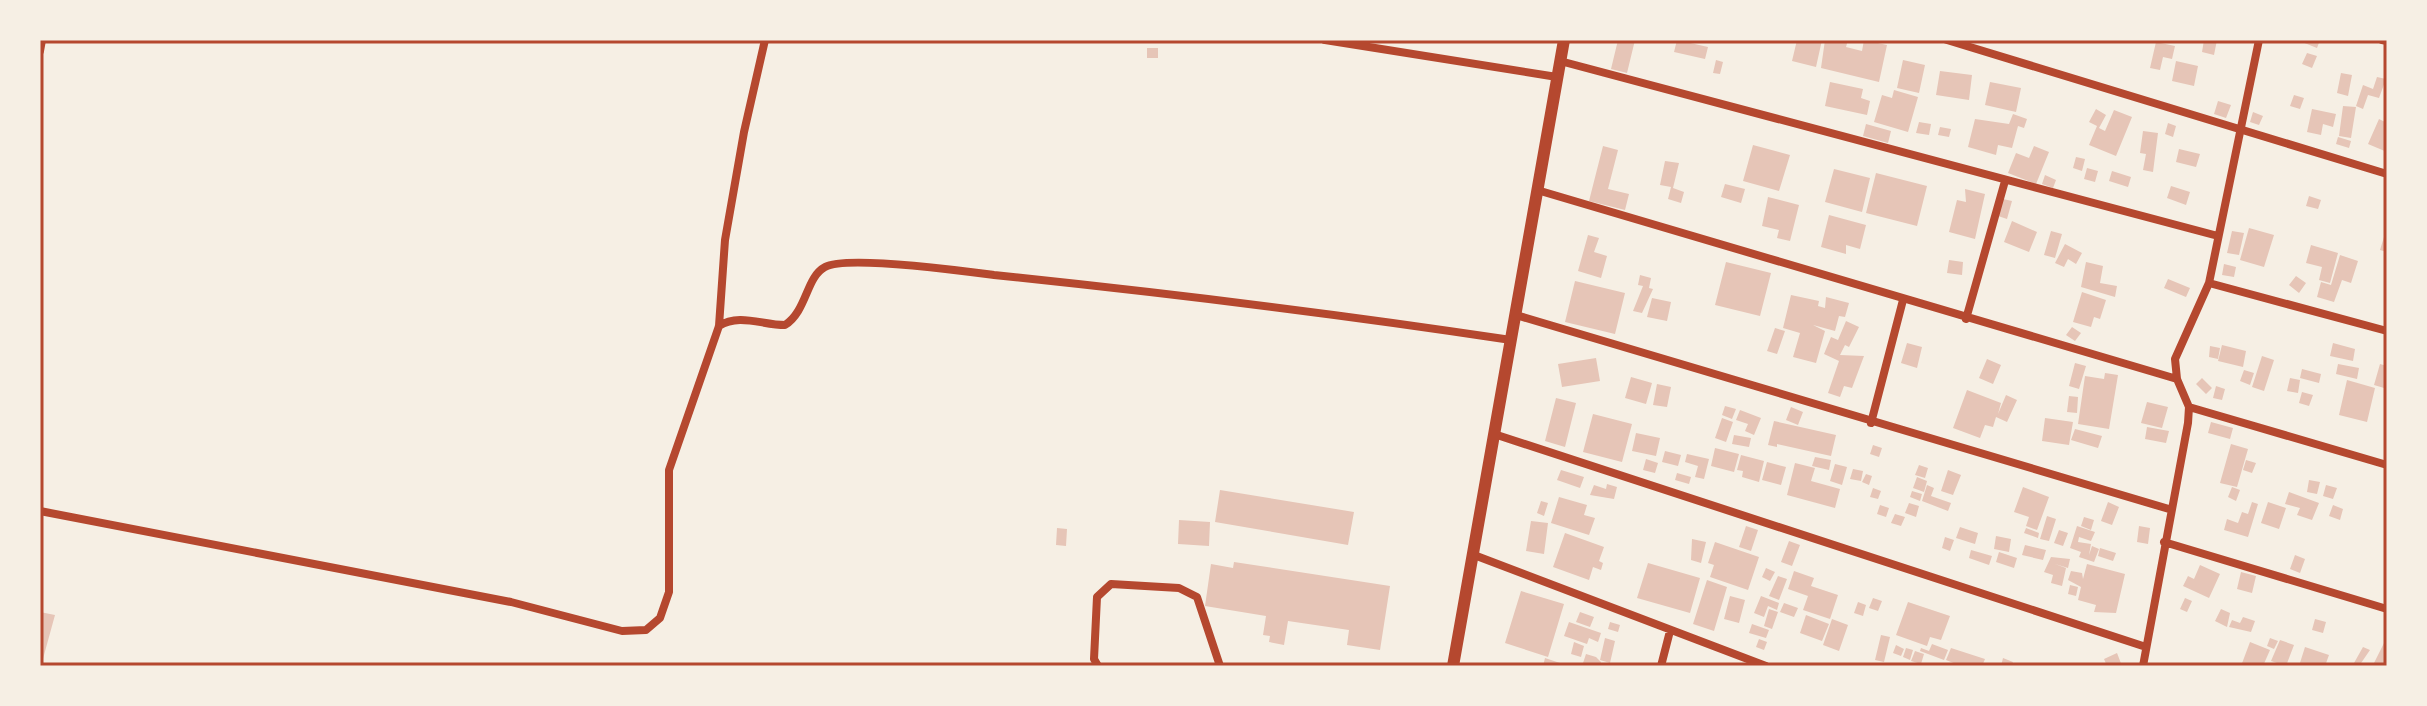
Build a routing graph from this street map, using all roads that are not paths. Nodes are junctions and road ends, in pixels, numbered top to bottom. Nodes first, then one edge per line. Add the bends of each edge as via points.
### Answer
1 (42, 40) edge
2 (765, 40) edge
3 (1325, 40) edge
4 (1564, 40) edge
5 (1947, 40) edge
6 (2259, 40) edge
7 (40, 51) edge
8 (1560, 61) junction
9 (1557, 77) junction
10 (2244, 129) junction
11 (2387, 174) edge
12 (2005, 181) junction
13 (1537, 190) junction
14 (2218, 236) junction
15 (2209, 283) junction
16 (1903, 300) junction
17 (1516, 315) junction
18 (1966, 319) junction
19 (719, 326) junction
20 (2387, 331) edge
21 (1511, 340) junction
22 (2177, 379) junction
23 (2189, 407) junction
24 (1871, 423) junction
25 (1494, 434) junction
26 (2387, 465) edge
27 (2169, 509) junction
28 (40, 511) edge
29 (2164, 542) junction
30 (1474, 555) junction
31 (2387, 609) edge
32 (1670, 631) junction
33 (2146, 647) junction
34 (1098, 666) edge
35 (1220, 666) edge
36 (1453, 666) edge
37 (1661, 666) edge
38 (1766, 666) edge
39 (2143, 666) edge

1 - 7 street
2 - 19 street via 725,240
3 - 9 street
4 - 8 highway
5 - 10 street
6 - 10 street
8 - 9 highway
8 - 12 street
9 - 13 highway
10 - 11 street
10 - 14 street
12 - 14 street
12 - 18 street
13 - 16 street
13 - 17 highway
14 - 15 street
15 - 20 street
15 - 22 street via 2175,359
16 - 18 street
16 - 24 street
17 - 21 highway
17 - 24 street
18 - 22 street
19 - 21 street via 742,319 785,325 795,318 816,274 826,266 896,264 1257,303
19 - 28 street via 669,470 669,592 660,618 646,630 622,631 511,602
21 - 25 highway
22 - 23 street
23 - 26 street
23 - 27 street
24 - 27 street
25 - 30 highway
25 - 33 street
27 - 29 street
29 - 31 street
29 - 33 street
30 - 32 street
30 - 36 highway
32 - 37 street
32 - 38 street
33 - 39 street
34 - 35 street via 1097,597 1111,584 1190,591 1200,603

